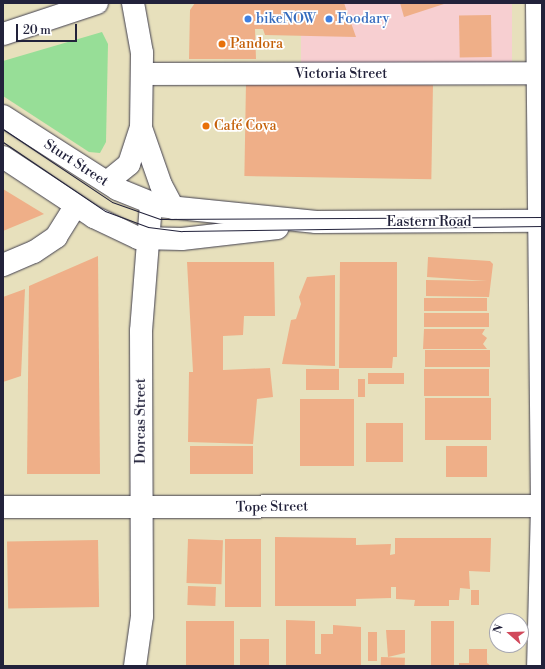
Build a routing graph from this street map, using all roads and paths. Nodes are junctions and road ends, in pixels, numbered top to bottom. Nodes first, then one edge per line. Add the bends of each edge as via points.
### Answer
1 (97, 3) edge
2 (133, 3) edge
3 (537, 3) edge
4 (3, 34) edge
5 (540, 36) edge
6 (539, 73) junction
7 (142, 74) junction
8 (3, 116) edge
9 (141, 128) junction
10 (3, 157) edge
11 (107, 182) junction
12 (151, 204) junction
13 (75, 206) junction
14 (173, 208) junction
15 (541, 221) edge
16 (316, 222) junction
17 (146, 240) junction
18 (3, 265) edge
19 (542, 506) edge
20 (3, 507) edge
21 (141, 508) junction
22 (141, 638) junction
23 (135, 666) edge
24 (146, 666) edge
25 (538, 666) edge

1 - 4 main road
2 - 7 main road via 140,36
3 - 5 main road
5 - 6 main road
6 - 7 main road, Victoria Street
6 - 15 main road
7 - 9 main road
8 - 11 main road, Sturt Street
9 - 11 main road via 129,164
9 - 14 main road via 161,185
10 - 13 main road
11 - 12 main road, Sturt Street
12 - 14 main road, Eastern Road
12 - 17 main road, Dorcas Street
13 - 17 main road via 114,228
13 - 18 main road via 56,237 34,252
14 - 16 main road, Eastern Road
15 - 16 main road, Eastern Road
15 - 19 main road
16 - 17 main road, Eastern Road via 191,238
17 - 21 main road, Dorcas Street via 141,331
19 - 21 main road, Tope Street
19 - 25 main road
20 - 21 main road, Tope Street
21 - 22 main road, Dorcas Street
22 - 23 main road, Dorcas Street
22 - 24 main road, Dorcas Street

